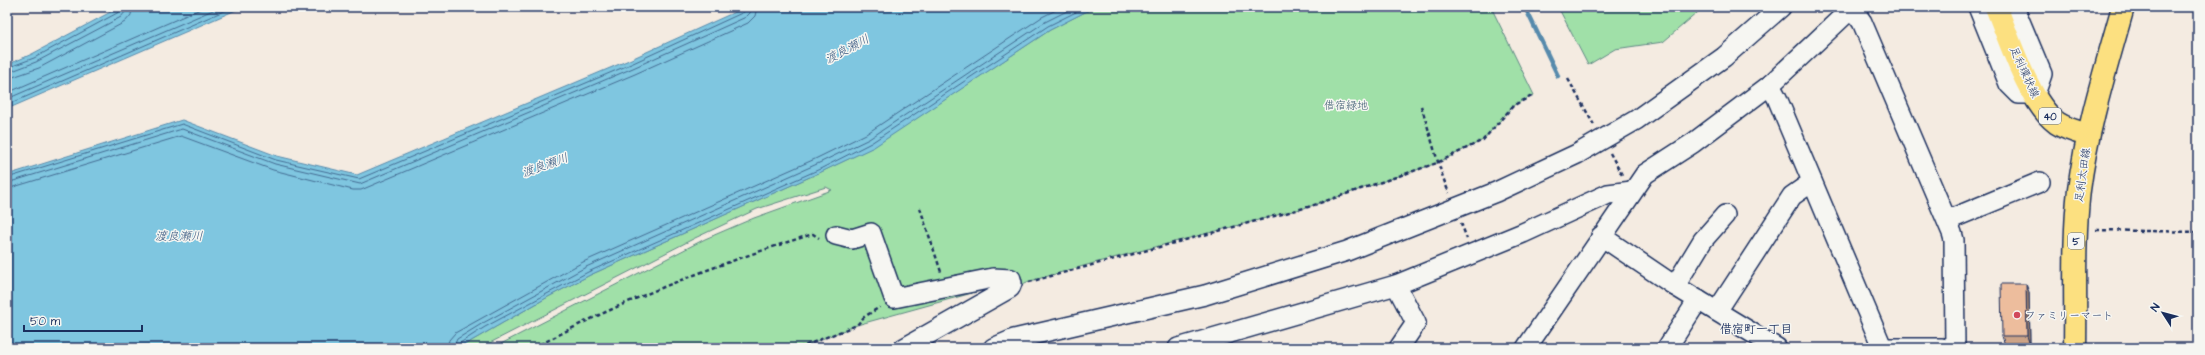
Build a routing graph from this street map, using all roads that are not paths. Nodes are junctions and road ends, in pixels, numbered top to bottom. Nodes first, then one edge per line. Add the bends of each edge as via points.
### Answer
1 (1781, 7) edge
2 (1978, 7) edge
3 (1996, 7) edge
4 (2014, 7) edge
5 (2123, 7) edge
6 (1852, 8) edge
7 (1770, 85) junction
8 (2035, 94) junction
9 (2088, 135) junction
10 (1812, 182) junction
11 (2040, 182) dead end
12 (1628, 185) junction
13 (1725, 215) dead end
14 (1948, 220) junction
15 (836, 235) road end
16 (1601, 236) junction
17 (1396, 285) junction
18 (1675, 286) junction
19 (1698, 300) junction
20 (1717, 311) junction
21 (904, 348) edge
22 (993, 348) edge
23 (1178, 348) edge
24 (1399, 348) edge
25 (1528, 348) edge
26 (1666, 348) edge
27 (1777, 348) edge
28 (1882, 348) edge
29 (1942, 348) edge
30 (1955, 348) edge
31 (2076, 348) edge

1 - 22 street via 1724,57 1636,120 1577,154 1496,192 1347,251 1212,293 1014,339
2 - 8 street via 2009,84 2019,94
3 - 8 main road, 足利環状線 / 40 via 2026,80
4 - 8 street via 2042,74
5 - 9 main road, 足利太田線 / 5
6 - 7 street
6 - 14 street via 1862,22
7 - 10 street
7 - 12 street via 1693,143
8 - 9 main road, 足利環状線 / 40 via 2056,122 2067,129
9 - 31 main road, 足利太田線 / 5 via 2079,191
10 - 20 street via 1792,196
10 - 28 street
11 - 14 street
12 - 16 street
12 - 17 street via 1523,233
13 - 18 street via 1706,236
14 - 30 street via 1954,240
15 - 21 street via 852,239 871,234 894,298 1002,277 1010,279 1012,283 1005,291
16 - 18 street
16 - 25 street
17 - 23 street
17 - 24 street via 1416,323
18 - 19 street
19 - 20 street
19 - 26 street
20 - 27 street
28 - 29 street

